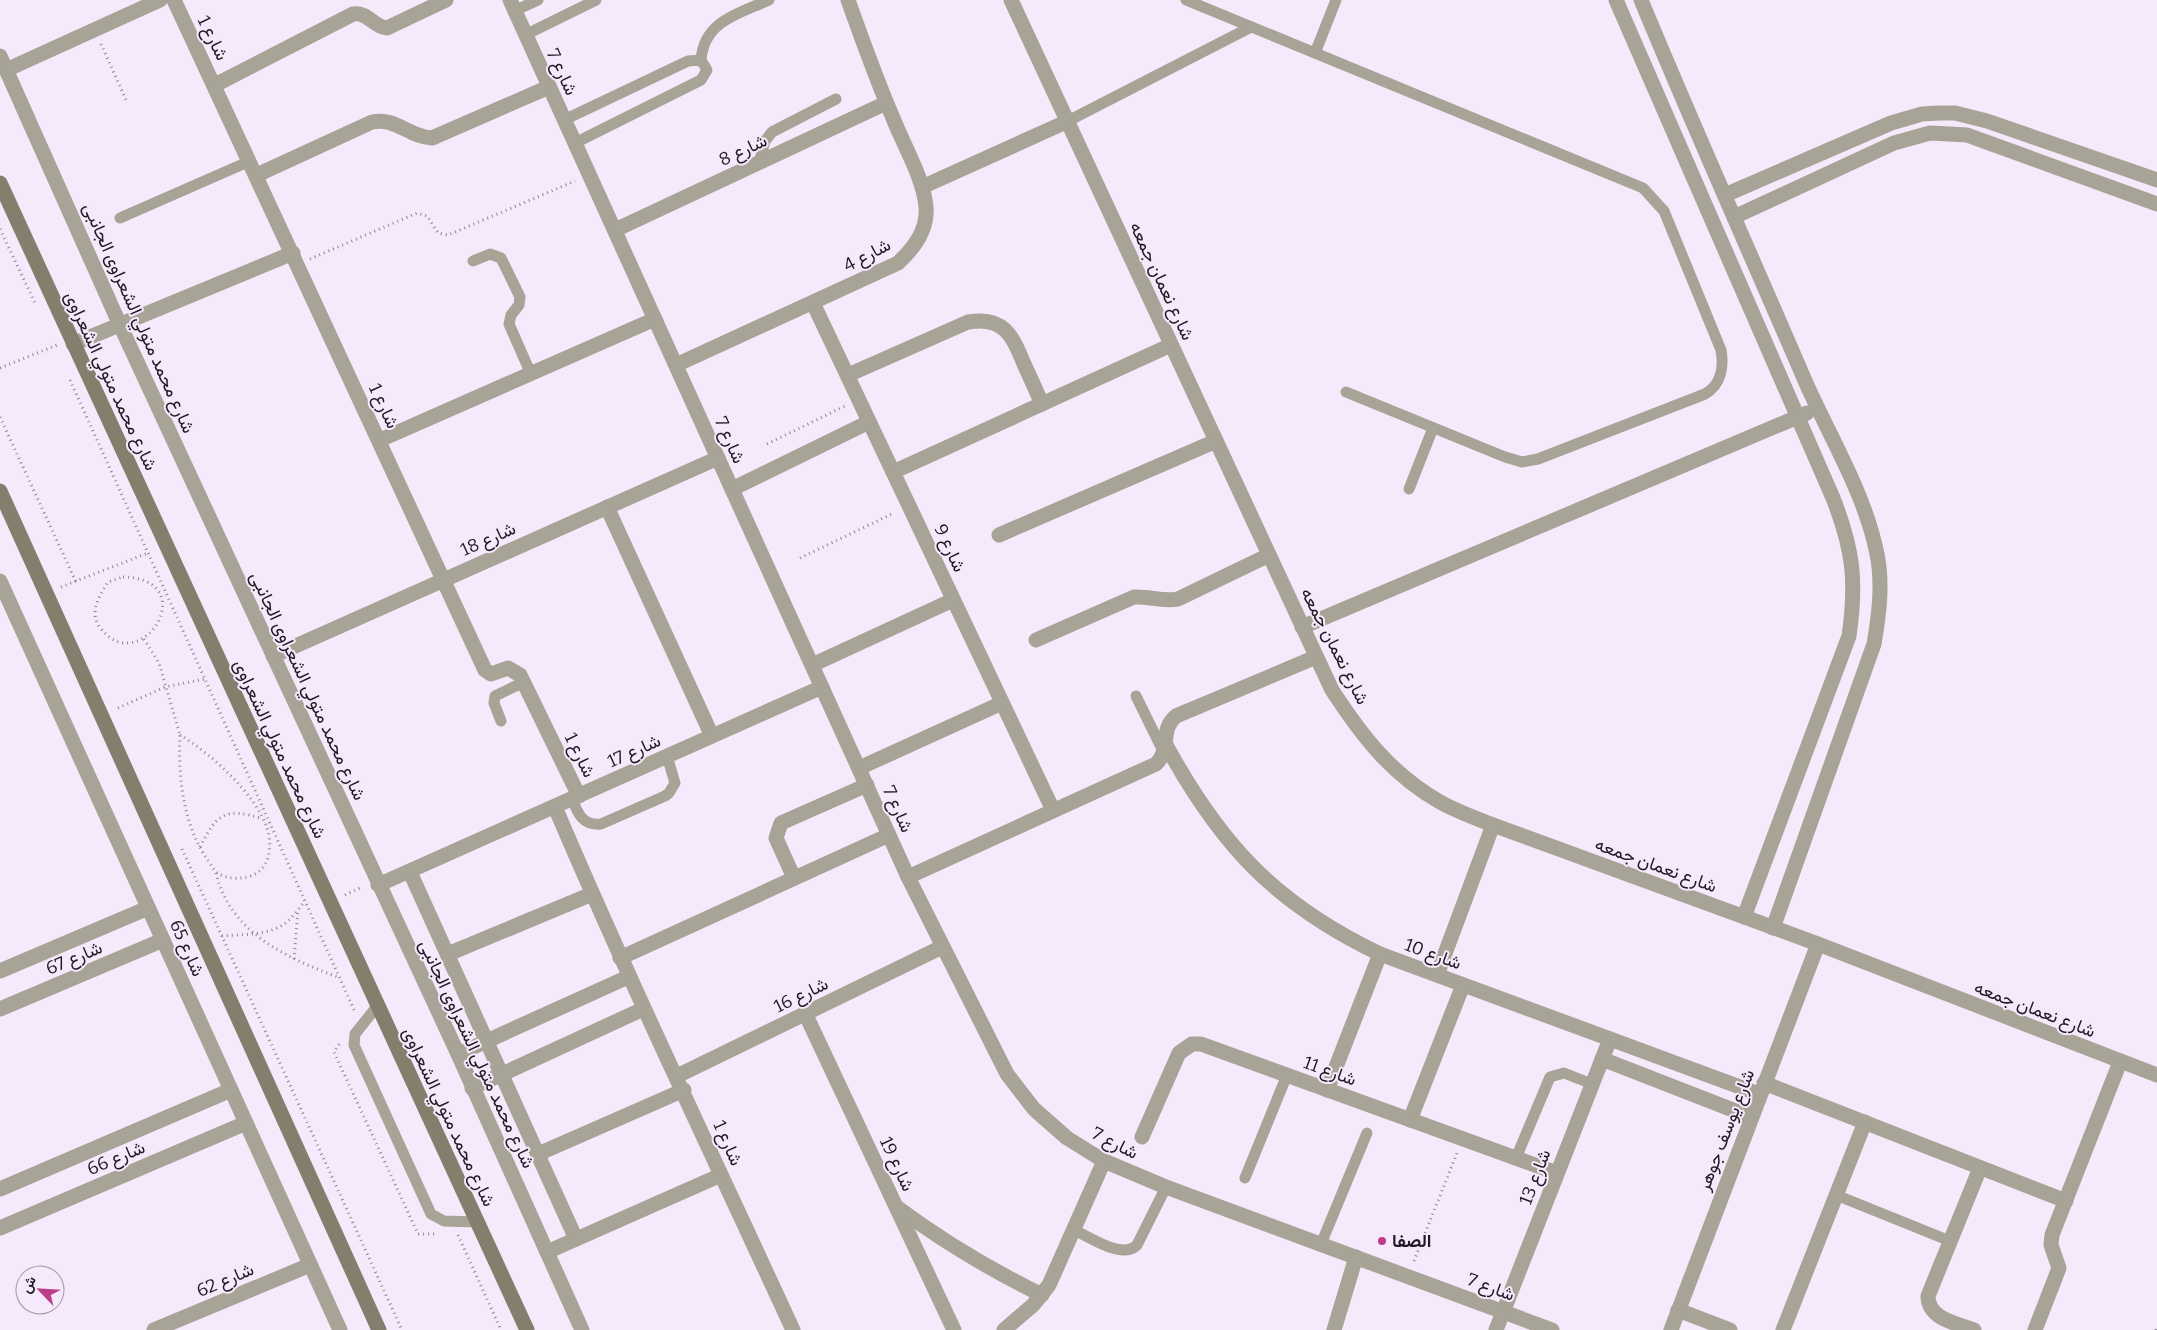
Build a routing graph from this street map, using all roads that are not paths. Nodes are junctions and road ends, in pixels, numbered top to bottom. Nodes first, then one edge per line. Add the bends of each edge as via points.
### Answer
1 (160, 0) edge
2 (174, 0) edge
3 (446, 0) edge
4 (538, 0) edge
5 (596, 0) edge
6 (768, 0) edge
7 (848, 0) edge
8 (1011, 0) edge
9 (1186, 0) edge
10 (1336, 0) edge
11 (1616, 0) edge
12 (1640, 0) edge
13 (512, 6) edge
14 (350, 7) edge
15 (1251, 27) junction
16 (525, 35) junction
17 (1316, 53) junction
18 (701, 60) junction
19 (3, 63) edge
20 (215, 85) junction
21 (548, 86) junction
22 (836, 99) dead end
23 (886, 103) junction
24 (564, 120) junction
25 (1066, 122) junction
26 (574, 143) junction
27 (250, 160) junction
28 (759, 163) junction
29 (1715, 173) junction
30 (257, 175) junction
31 (2157, 180) edge
32 (1695, 182) junction
33 (0, 183) edge
34 (922, 187) junction
35 (1725, 196) junction
36 (2157, 204) edge
37 (1734, 217) junction
38 (120, 218) dead end
39 (615, 230) junction
40 (296, 258) junction
41 (473, 261) dead end
42 (813, 303) junction
43 (655, 319) junction
44 (120, 325) junction
45 (72, 342) junction
46 (1171, 345) junction
47 (676, 364) junction
48 (531, 374) junction
49 (848, 375) junction
50 (1346, 392) dead end
51 (1042, 404) junction
52 (1817, 408) junction
53 (1798, 416) junction
54 (869, 422) junction
55 (1433, 428) junction
56 (380, 440) junction
57 (1216, 441) junction
58 (718, 458) junction
59 (893, 472) junction
60 (732, 489) junction
61 (1409, 489) dead end
62 (0, 491) edge
63 (607, 507) junction
64 (999, 535) dead end
65 (1269, 555) junction
66 (444, 580) junction
67 (0, 581) edge
68 (954, 600) junction
69 (1302, 627) junction
70 (1036, 640) dead end
71 (273, 656) junction
72 (1316, 657) junction
73 (812, 665) junction
74 (524, 682) junction
75 (822, 687) junction
76 (1136, 696) dead end
77 (1002, 702) junction
78 (501, 721) dead end
79 (712, 736) junction
80 (1165, 749) junction
81 (668, 756) junction
82 (859, 768) junction
83 (867, 785) junction
84 (576, 798) junction
85 (555, 807) junction
86 (1053, 810) junction
87 (1493, 825) junction
88 (889, 835) junction
89 (410, 872) junction
90 (908, 877) junction
91 (794, 878) junction
92 (377, 883) junction
93 (592, 894) junction
94 (148, 908) junction
95 (1744, 917) junction
96 (1773, 928) junction
97 (163, 940) junction
98 (1818, 944) junction
99 (942, 947) junction
100 (448, 954) junction
101 (1380, 954) junction
102 (620, 958) junction
103 (0, 971) edge
104 (1437, 975) junction
105 (628, 977) junction
106 (1464, 985) junction
107 (378, 1005) junction
108 (0, 1009) edge
109 (643, 1009) junction
110 (805, 1013) junction
111 (1610, 1039) junction
112 (487, 1041) junction
113 (458, 1054) junction
114 (1602, 1059) junction
115 (2120, 1062) junction
116 (502, 1074) junction
117 (1287, 1075) junction
118 (677, 1076) junction
119 (2157, 1076) edge
120 (1592, 1084) junction
121 (472, 1088) junction
122 (1762, 1088) junction
123 (231, 1090) junction
124 (684, 1090) junction
125 (1327, 1090) junction
126 (1750, 1117) junction
127 (1410, 1120) junction
128 (1865, 1122) junction
129 (246, 1123) junction
130 (1367, 1133) dead end
131 (1142, 1137) dead end
132 (538, 1154) junction
133 (1516, 1158) junction
134 (1104, 1161) junction
135 (1980, 1168) junction
136 (1557, 1173) junction
137 (721, 1175) junction
138 (1245, 1178) dead end
139 (1166, 1187) junction
140 (0, 1189) edge
141 (1836, 1195) junction
142 (2066, 1201) junction
143 (896, 1207) junction
144 (477, 1222) junction
145 (0, 1228) edge
146 (1074, 1230) junction
147 (576, 1239) junction
148 (1950, 1241) junction
149 (1321, 1244) junction
150 (547, 1252) junction
151 (1356, 1257) junction
152 (310, 1265) junction
153 (1042, 1295) junction
154 (1678, 1310) junction
155 (1503, 1312) junction
156 (186, 1324) edge
157 (154, 1330) edge
158 (340, 1330) edge
159 (379, 1330) edge
160 (527, 1330) edge
161 (582, 1330) edge
162 (793, 1330) edge
163 (954, 1330) edge
164 (1004, 1330) edge
165 (1334, 1330) edge
166 (1496, 1330) edge
167 (1552, 1330) edge
168 (1671, 1330) edge
169 (1730, 1330) edge
170 (1783, 1330) edge
171 (1974, 1330) edge
172 (2035, 1330) edge

1 - 19 street via 94,30
2 - 20 street, شارع 1
3 - 14 street via 387,28 378,26
4 - 13 lane
5 - 16 lane
6 - 18 lane via 713,29 706,38
7 - 23 street, شارع 4
8 - 25 street, شارع نعمان جمعه
9 - 15 lane
10 - 17 lane
11 - 32 street
12 - 29 street
13 - 16 street, شارع 7
14 - 20 street
15 - 17 lane
15 - 25 lane
16 - 21 street, شارع 7
17 - 55 lane via 1643,188 1664,211 1721,350 1723,364 1712,390 1538,460 1522,462 1505,457
18 - 24 lane via 688,61
18 - 26 lane via 707,70 701,80
19 - 44 street, شارع محمد متولي الشعراوى الجانبى
20 - 27 street, شارع 1
21 - 24 street, شارع 7
21 - 30 street via 432,138 413,134 389,120 372,122
22 - 28 lane via 772,132 765,142
23 - 28 street, شارع 8
23 - 34 street, شارع 4
24 - 26 street, شارع 7
25 - 34 street
25 - 46 street, شارع نعمان جمعه
26 - 39 street, شارع 7
27 - 30 street, شارع 1
27 - 38 lane
28 - 39 street, شارع 8
29 - 32 street
29 - 35 street
30 - 40 street, شارع 1
31 - 35 street via 1987,121 1955,113 1939,113 1891,123
32 - 53 street
33 - 45 street, شارع محمد متولي الشعراوى
34 - 42 street, شارع 4 via 926,208 923,229 914,248 898,262
35 - 37 street
36 - 37 street via 1967,135 1949,132 1930,133 1894,143
37 - 52 street
39 - 43 street, شارع 7
40 - 44 street
40 - 56 street, شارع 1
41 - 48 lane via 490,254 501,258 520,297 510,324
42 - 47 street, شارع 4
42 - 49 street, شارع 9
43 - 47 street, شارع 7
43 - 48 street
44 - 45 street
44 - 71 street, شارع محمد متولي الشعراوى الجانبى
45 - 107 street, شارع محمد متولي الشعراوى
46 - 51 street
46 - 57 street, شارع نعمان جمعه
47 - 58 street, شارع 7
48 - 56 street
49 - 51 street via 968,322 981,320 994,322 1013,339
49 - 54 street, شارع 9
50 - 55 lane
51 - 59 street
52 - 53 street
52 - 96 street via 1871,527 1878,556 1879,615 1864,676
53 - 69 street
53 - 95 street via 1846,531 1853,565 1854,601 1849,636 1838,670
54 - 59 street, شارع 9
54 - 60 street
55 - 61 lane
56 - 66 street, شارع 1
57 - 64 street
57 - 65 street, شارع نعمان جمعه
58 - 60 street, شارع 7
58 - 63 street, شارع 18
59 - 68 street, شارع 9
60 - 73 street, شارع 7
62 - 159 street
63 - 66 street, شارع 18
63 - 79 street
65 - 69 street, شارع نعمان جمعه
65 - 70 street via 1178,599 1134,597
66 - 71 street, شارع 18
66 - 74 street, شارع 1 via 485,670 491,674 513,669
67 - 94 street, شارع 65
68 - 73 street
68 - 77 street, شارع 9
69 - 72 street, شارع نعمان جمعه
71 - 92 street, شارع محمد متولي الشعراوى الجانبى
72 - 80 street via 1176,716 1166,729
72 - 87 street, شارع نعمان جمعه via 1332,690 1361,734 1397,772 1440,802
73 - 75 street, شارع 7
74 - 78 lane via 495,696 494,703
74 - 84 street, شارع 1
75 - 79 street, شارع 17
75 - 82 street, شارع 7
76 - 80 lane
77 - 82 street
77 - 86 street, شارع 9
79 - 81 street, شارع 17
80 - 86 street via 1156,764
80 - 101 street, شارع 10 via 1205,811 1252,868 1296,906
81 - 84 street, شارع 17
81 - 84 lane via 675,777 673,788 664,796 595,825 579,816
82 - 83 street, شارع 7
83 - 88 street, شارع 7
83 - 91 street via 781,823 776,838
84 - 85 street, شارع 17
85 - 89 street, شارع 17
85 - 93 street, شارع 1
86 - 90 street
87 - 95 street, شارع نعمان جمعه
87 - 104 street
88 - 90 street, شارع 7
88 - 91 street
89 - 92 street, شارع 17
89 - 100 street
90 - 99 street, شارع 7
91 - 102 street
92 - 113 street, شارع محمد متولي الشعراوى الجانبى
93 - 100 street
93 - 102 street, شارع 1
94 - 97 street, شارع 65
94 - 103 street, شارع 67
95 - 96 street, شارع نعمان جمعه
96 - 98 street, شارع نعمان جمعه
97 - 108 street, شارع 67
97 - 123 street, شارع 65
98 - 115 street, شارع نعمان جمعه
98 - 122 street, شارع يوسف جوهر
99 - 110 street, شارع 16
99 - 134 street, شارع 7 via 1007,1074 1034,1109 1060,1132
100 - 112 street
101 - 104 street, شارع 10
101 - 125 street
102 - 105 street, شارع 1
104 - 106 street, شارع 10
105 - 109 street, شارع 1
105 - 112 street
106 - 111 street, شارع 10
106 - 127 street
107 - 144 street, شارع محمد متولي الشعراوى
107 - 144 lane via 355,1034 354,1045 431,1214 444,1221
109 - 116 street
109 - 118 street, شارع 1
110 - 118 street, شارع 16
110 - 143 street, شارع 19
111 - 114 street, شارع 13
111 - 122 street, شارع 10
112 - 113 street
112 - 116 street
113 - 121 street, شارع محمد متولي الشعراوى الجانبى
114 - 120 street, شارع 13
114 - 126 street
115 - 119 street, شارع نعمان جمعه
115 - 142 street
116 - 121 street
116 - 132 street
117 - 125 street, شارع 11
117 - 131 street, شارع 11 via 1201,1044 1185,1047 1179,1053
117 - 138 lane
118 - 124 street, شارع 1
120 - 133 lane via 1564,1073 1546,1080
120 - 136 street, شارع 13
121 - 150 street, شارع محمد متولي الشعراوى الجانبى
122 - 126 street, شارع يوسف جوهر
122 - 128 street, شارع 10
123 - 129 street, شارع 65
123 - 140 street, شارع 66
124 - 132 street
124 - 137 street, شارع 1
125 - 127 street, شارع 11
126 - 154 street, شارع يوسف جوهر
127 - 133 street, شارع 11
128 - 135 street, شارع 10
128 - 141 street
129 - 145 street, شارع 66
129 - 152 street, شارع 65
130 - 149 lane
132 - 147 street
133 - 136 street, شارع 11
134 - 139 street, شارع 7
134 - 146 street
135 - 142 street, شارع 10
135 - 148 street
136 - 155 street, شارع 13
137 - 147 street
137 - 162 street, شارع 1
139 - 146 lane via 1137,1245 1129,1250 1120,1251
139 - 149 street, شارع 7
141 - 148 lane
141 - 170 street
142 - 172 street via 2051,1240 2059,1268
143 - 153 street via 991,1270
143 - 163 street, شارع 19
144 - 160 street, شارع محمد متولي الشعراوى
146 - 153 street
147 - 150 street
148 - 171 street via 1929,1290 1928,1302 1938,1316
149 - 151 street, شارع 7
150 - 161 street, شارع محمد متولي الشعراوى الجانبى
151 - 155 street, شارع 7
151 - 165 street
152 - 156 street, شارع 62
152 - 158 street, شارع 65
153 - 164 street
154 - 168 street, شارع يوسف جوهر
154 - 169 street
155 - 166 street, شارع 13
155 - 167 street, شارع 7
156 - 157 street, شارع 62

